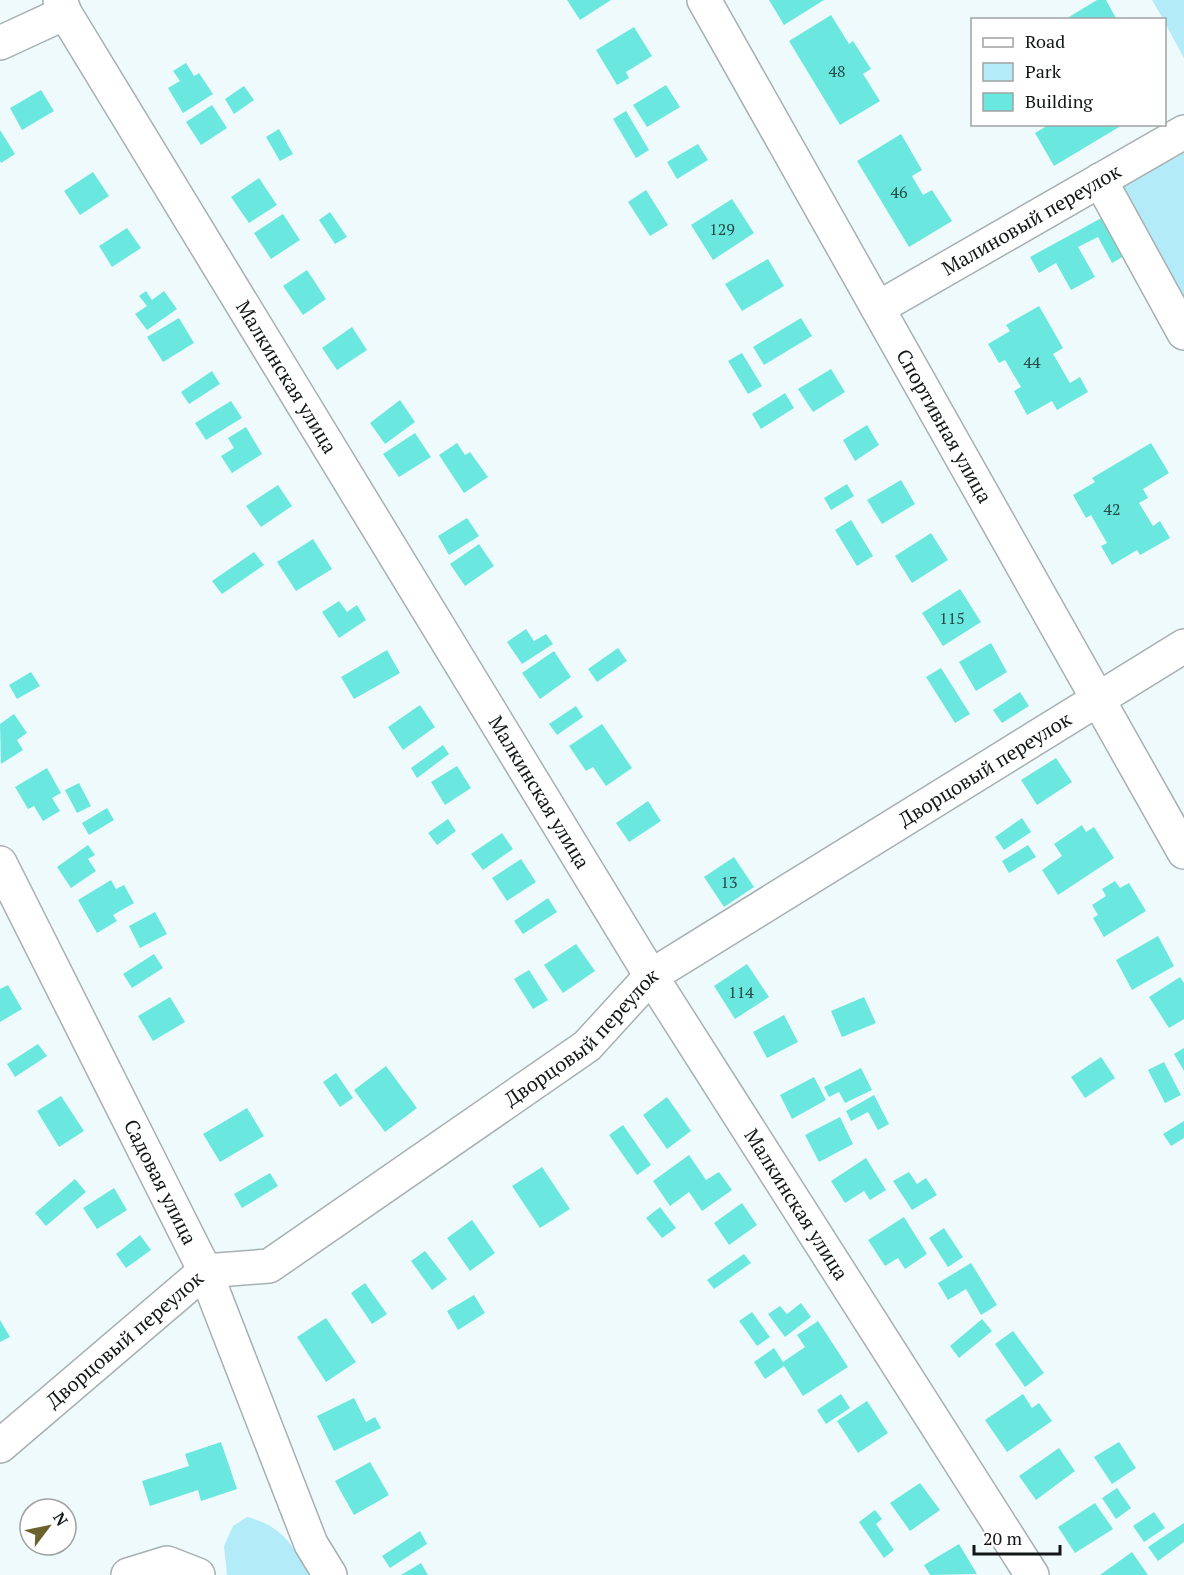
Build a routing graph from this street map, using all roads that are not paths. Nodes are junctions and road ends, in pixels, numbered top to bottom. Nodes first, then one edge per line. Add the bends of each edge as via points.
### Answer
1 (704, 0) edge
2 (62, 6) edge
3 (0, 43) edge
4 (1184, 132) edge
5 (1100, 180) junction
6 (878, 308) junction
7 (1184, 333) edge
8 (1184, 646) edge
9 (1098, 699) junction
10 (1184, 852) edge
11 (0, 863) edge
12 (651, 976) junction
13 (204, 1271) junction
14 (0, 1446) edge
15 (128, 1575) edge
16 (198, 1575) edge
17 (330, 1575) edge
18 (1032, 1575) edge

1 - 6 street, Спортивная улица
2 - 3 street
2 - 12 street, Малкинская улица
4 - 5 street, Малиновый переулок
5 - 6 street, Малиновый переулок
5 - 7 street
6 - 9 street, Спортивная улица
8 - 9 street, Дворцовый переулок
9 - 10 street, Спортивная улица
9 - 12 street, Дворцовый переулок
11 - 13 street, Садовая улица
12 - 13 street, Дворцовый переулок via 587,1046 269,1266
12 - 18 street, Малкинская улица
13 - 14 street, Дворцовый переулок
13 - 17 street, Садовая улица via 311,1544
15 - 16 street via 166,1563

